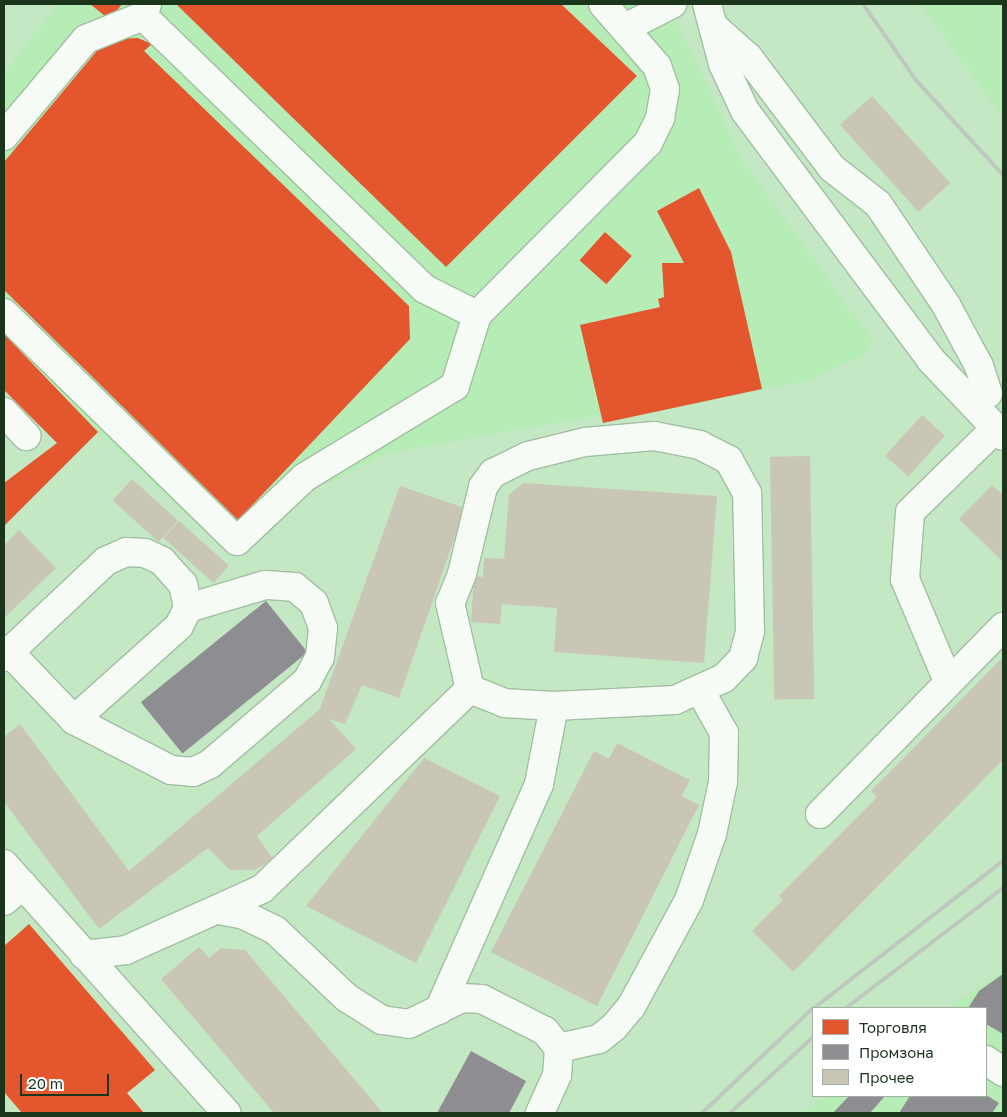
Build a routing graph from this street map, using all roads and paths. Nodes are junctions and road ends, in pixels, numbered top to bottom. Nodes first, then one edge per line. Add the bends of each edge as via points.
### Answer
1 (603, 4) edge
2 (672, 4) edge
3 (145, 10) edge
4 (710, 15) edge
5 (627, 28) junction
6 (4, 136) edge
7 (4, 313) edge
8 (477, 315) junction
9 (988, 394) dead end
10 (4, 412) edge
11 (999, 432) edge
12 (26, 436) dead end
13 (188, 608) junction
14 (1003, 627) edge
15 (7, 656) edge
16 (948, 681) junction
17 (470, 689) junction
18 (702, 692) junction
19 (554, 706) junction
20 (74, 720) junction
21 (820, 814) dead end
22 (4, 864) edge
23 (13, 893) edge
24 (219, 910) junction
25 (84, 955) junction
26 (439, 1010) junction
27 (559, 1048) junction
28 (987, 1061) edge
29 (1003, 1072) edge
30 (227, 1113) edge
31 (540, 1113) edge

1 - 5 street
2 - 5 street
3 - 6 street via 86,39
3 - 8 street via 425,290
4 - 9 street via 748,57 832,168 878,204 946,305 979,366
4 - 11 street via 744,111 931,360
5 - 8 street via 657,66 665,89 660,118 648,143
7 - 8 street via 237,541 305,477 455,386
10 - 12 street
11 - 16 street via 910,512 904,579
13 - 15 street via 183,584 162,561 145,553 126,552 106,561
13 - 20 street via 179,626
13 - 20 street via 266,585 295,587 314,603 323,628 320,657 307,681 210,764 193,772 171,770
14 - 16 street
15 - 20 street
16 - 21 street
17 - 18 street via 450,603 462,574 484,487 493,473 528,456 585,442 654,436 700,446 729,460 747,492 750,631 743,658 724,678
17 - 19 street via 504,702
17 - 24 street via 262,889
18 - 19 street via 675,700
18 - 27 street via 724,733 723,782 712,834 689,900 631,1007 614,1027 599,1039
19 - 26 street via 539,784
22 - 23 street
23 - 25 street
24 - 25 street via 126,950
24 - 26 street via 244,915 275,930 347,998 382,1020 408,1024
25 - 30 street
26 - 27 street via 462,998 482,999 545,1031
27 - 31 street via 557,1074
28 - 29 street

